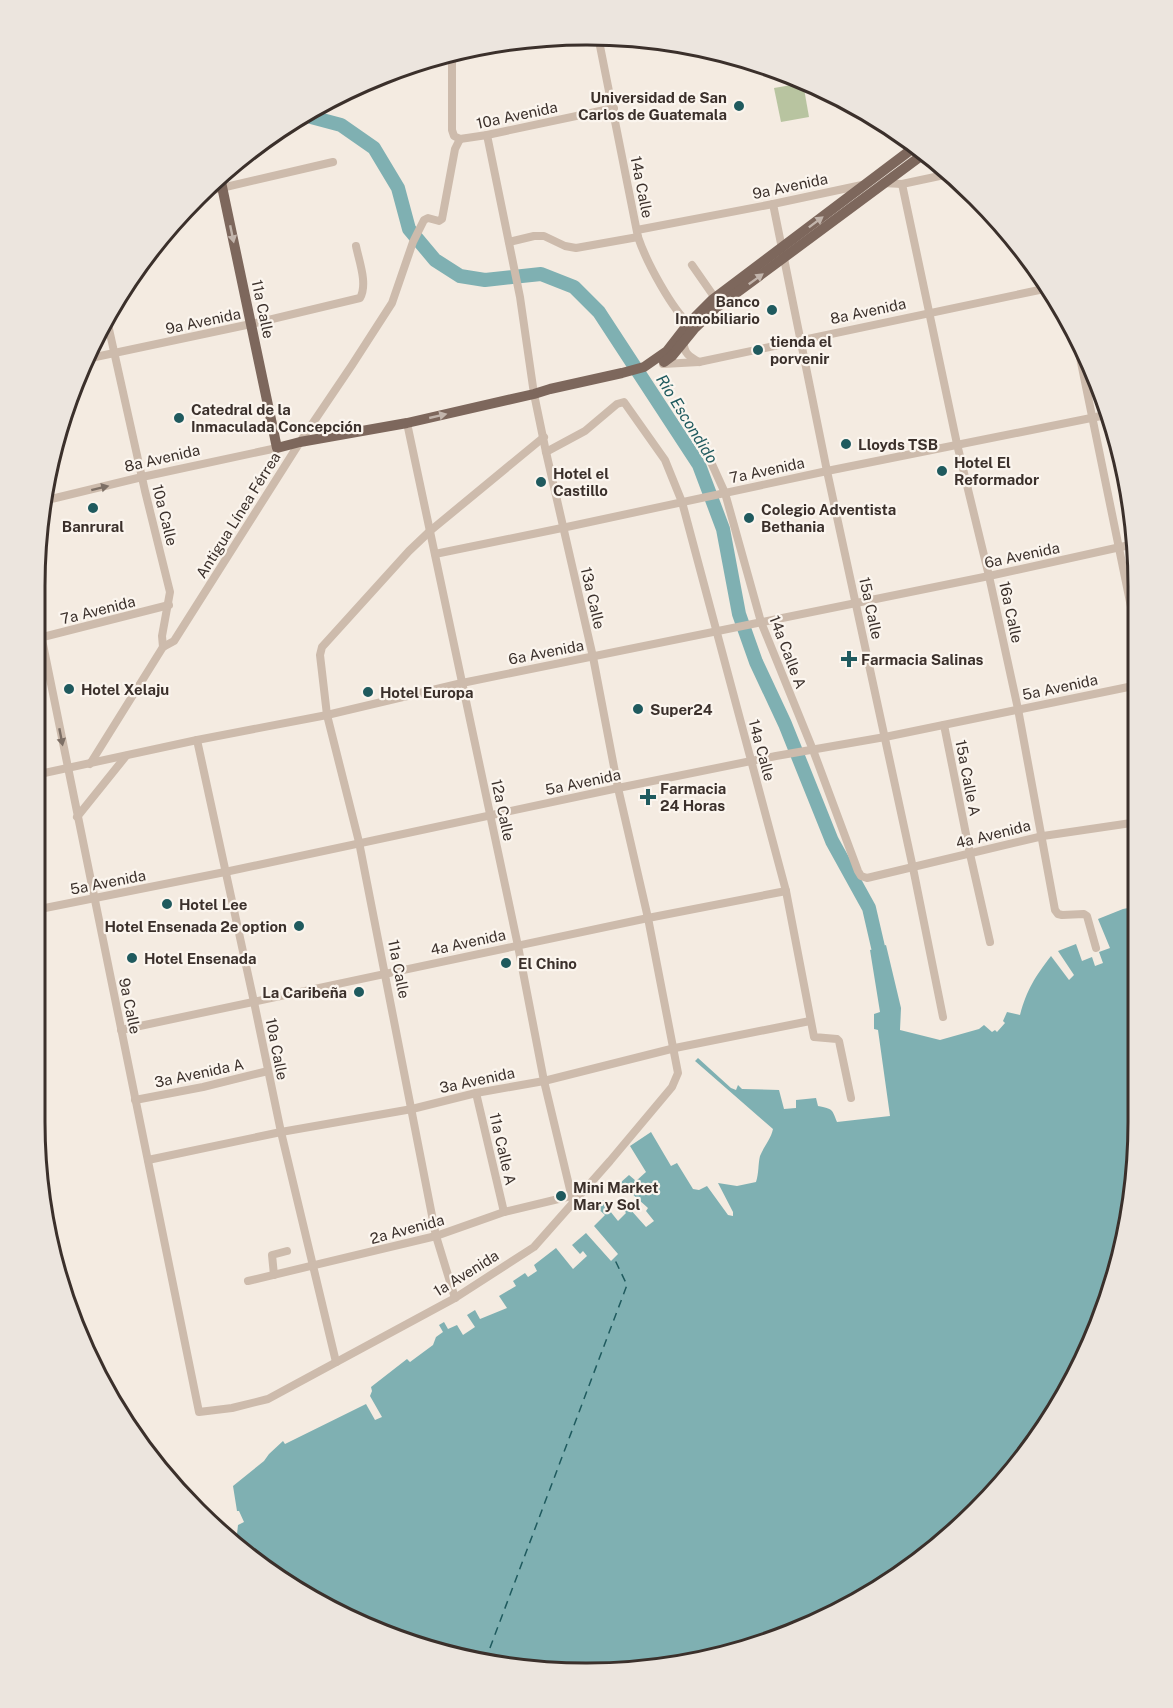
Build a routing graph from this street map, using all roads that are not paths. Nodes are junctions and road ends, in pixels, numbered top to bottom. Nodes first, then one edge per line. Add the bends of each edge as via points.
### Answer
1 (600, 45) edge
2 (452, 62) edge
3 (614, 108) junction
4 (487, 135) junction
5 (460, 139) junction
6 (909, 152) edge
7 (918, 158) edge
8 (333, 162) dead end
9 (940, 176) edge
10 (227, 181) edge
11 (886, 183) junction
12 (867, 184) junction
13 (902, 184) junction
14 (222, 186) edge
15 (773, 204) junction
16 (638, 234) junction
17 (509, 244) junction
18 (356, 246) dead end
19 (783, 253) junction
20 (692, 265) dead end
21 (1040, 291) edge
22 (715, 298) junction
23 (929, 314) junction
24 (251, 324) junction
25 (691, 326) junction
26 (109, 332) edge
27 (802, 341) junction
28 (684, 342) junction
29 (114, 354) junction
30 (96, 357) edge
31 (699, 362) junction
32 (663, 364) junction
33 (1082, 369) edge
34 (644, 370) junction
35 (534, 394) junction
36 (1100, 416) edge
37 (1092, 418) junction
38 (407, 423) junction
39 (544, 437) junction
40 (701, 440) dead end
41 (300, 442) junction
42 (957, 444) junction
43 (277, 448) junction
44 (546, 452) junction
45 (827, 471) junction
46 (142, 477) junction
47 (722, 494) junction
48 (52, 499) edge
49 (682, 502) junction
50 (562, 528) junction
51 (430, 531) junction
52 (1126, 546) edge
53 (1120, 547) junction
54 (435, 554) junction
55 (989, 576) junction
56 (1128, 589) edge
57 (856, 602) junction
58 (169, 605) junction
59 (760, 622) junction
60 (721, 631) junction
61 (45, 637) edge
62 (163, 647) junction
63 (593, 657) junction
64 (45, 670) edge
65 (462, 683) junction
66 (1128, 687) edge
67 (1018, 709) junction
68 (327, 715) junction
69 (944, 725) junction
70 (885, 737) junction
71 (197, 740) junction
72 (808, 751) junction
73 (126, 756) junction
74 (751, 762) junction
75 (90, 764) junction
76 (67, 768) junction
77 (45, 773) edge
78 (618, 788) junction
79 (490, 816) junction
80 (77, 817) junction
81 (1128, 823) edge
82 (1043, 836) junction
83 (358, 843) junction
84 (970, 854) junction
85 (912, 868) junction
86 (858, 871) joint
87 (225, 872) junction
88 (786, 891) junction
89 (94, 898) junction
90 (45, 908) edge
91 (648, 918) junction
92 (990, 942) dead end
93 (518, 946) junction
94 (1096, 948) dead end
95 (385, 974) junction
96 (254, 1002) junction
97 (943, 1017) dead end
98 (810, 1021) junction
99 (121, 1030) junction
100 (675, 1048) junction
101 (678, 1065) joint
102 (268, 1071) junction
103 (544, 1081) junction
104 (476, 1093) junction
105 (850, 1098) dead end
106 (135, 1100) junction
107 (412, 1109) junction
108 (281, 1132) junction
109 (148, 1160) junction
110 (572, 1199) junction
111 (504, 1212) junction
112 (436, 1236) junction
113 (287, 1251) dead end
114 (313, 1266) junction
115 (274, 1275) junction
116 (248, 1281) dead end
117 (454, 1298) junction
118 (336, 1362) junction
119 (199, 1412) joint

1 - 3 street, 14a Calle
2 - 5 street via 452,129
3 - 4 street, 10a Avenida
3 - 16 street, 14a Calle
4 - 5 street, 10a Avenida
4 - 17 street, 13a Calle
5 - 41 street, Antigua Línea Férrea via 442,219 424,220 392,303
6 - 12 main road
7 - 11 main road
8 - 10 street
9 - 13 street, 9a Avenida
11 - 12 street, 9a Avenida
11 - 13 street, 9a Avenida
11 - 19 main road
12 - 15 street, 9a Avenida
19 -> 12 main road
13 - 23 street, 16a Calle
14 -> 24 main road, 11a Calle
15 - 16 street, 9a Avenida
15 - 19 street, 15a Calle
16 - 17 street, 9a Avenida via 586,248 565,246 544,236
16 - 25 street, 14a Calle via 662,287
17 - 35 street, 13a Calle
18 - 24 street, 9a Avenida via 364,286 360,298
19 - 22 main road
25 -> 19 main road
19 - 27 street, 15a Calle
20 - 22 street
21 - 23 street, 8a Avenida
22 - 25 main road
23 - 27 street, 8a Avenida
23 - 42 street, 16a Calle
24 - 29 street, 9a Avenida
24 - 43 main road, 11a Calle
25 - 28 main road, 8a Avenida
25 - 34 main road, 8a Avenida
26 - 29 street, 10a Calle
27 - 31 street, 8a Avenida
27 - 45 street, 15a Calle
28 - 31 street via 687,354
28 - 32 main road, 8a Avenida
29 - 30 street, 9a Avenida
29 - 46 street, 10a Calle
31 - 32 street, 8a Avenida
32 - 34 main road, 8a Avenida
33 - 37 street
34 - 35 main road, 8a Avenida
38 -> 35 main road, 8a Avenida
35 - 39 street, 13a Calle
36 - 37 street, 7a Avenida
37 - 42 street, 7a Avenida
37 - 53 street
38 - 41 main road, 8a Avenida
38 - 51 street, 12a Calle
39 - 44 street, 13a Calle
39 - 51 street
40 - 47 street, 14a Calle A
41 - 43 main road, 8a Avenida
41 - 62 street, Antigua Línea Férrea via 174,641
42 - 45 street, 7a Avenida
42 - 55 street, 16a Calle
43 - 46 street, 8a Avenida
44 - 49 street, 14a Calle via 585,431 617,404 626,403 665,460
44 - 50 street, 13a Calle
45 - 47 street, 7a Avenida
45 - 57 street, 15a Calle
48 -> 46 street, 8a Avenida
46 - 58 street, 10a Calle via 170,592
47 - 49 street, 7a Avenida
47 - 59 street, 14a Calle A
49 - 50 street, 7a Avenida
49 - 60 street, 14a Calle via 697,562
50 - 54 street, 7a Avenida
50 - 63 street, 13a Calle
51 - 54 street, 12a Calle
51 - 68 street, 11a Calle via 322,647 320,661
52 - 53 street, 6a Avenida
53 - 55 street, 6a Avenida
53 - 56 street
54 - 65 street, 12a Calle
55 - 57 street, 6a Avenida
55 - 67 street, 16a Calle
57 - 59 street, 6a Avenida
57 - 70 street, 15a Calle
58 - 61 street, 7a Avenida
58 - 62 street, 10a Calle
59 - 60 street, 6a Avenida
59 - 72 street, 14a Calle A
60 - 63 street, 6a Avenida
60 - 74 street, 14a Calle
62 - 75 street, Antigua Línea Férrea
63 - 65 street, 6a Avenida
63 - 78 street, 13a Calle
64 -> 76 street, 9a Calle
65 - 68 street, 6a Avenida
65 - 79 street, 12a Calle
66 - 67 street, 5a Avenida
67 - 69 street, 5a Avenida
67 - 82 street, 16a Calle
68 - 71 street, 6a Avenida
68 - 83 street, 11a Calle
69 - 70 street, 5a Avenida
69 - 84 street, 15a Calle A
70 - 72 street, 5a Avenida
70 - 85 street, 15a Calle
71 - 73 street, 6a Avenida
71 - 87 street, 10a Calle
72 - 74 street, 5a Avenida
72 - 86 street, 14a Calle A
73 - 75 street, 6a Avenida
73 - 80 street
74 - 78 street, 5a Avenida
74 - 88 street, 14a Calle
75 - 76 street, 6a Avenida
76 - 77 street, 6a Avenida
76 - 80 street, 9a Calle
78 - 79 street, 5a Avenida
78 - 91 street, 13a Calle
79 - 83 street, 5a Avenida
79 - 93 street, 12a Calle
80 - 89 street, 9a Calle
81 - 82 street, 4a Avenida
82 - 84 street, 4a Avenida
82 - 94 street, 16a Calle via 1055,909 1062,915 1087,916
83 - 87 street, 5a Avenida
83 - 95 street, 11a Calle
84 - 85 street, 4a Avenida
84 - 92 street, 15a Calle A
85 - 86 street, 4a Avenida via 867,878
85 - 97 street, 15a Calle
87 - 89 street, 5a Avenida
87 - 96 street, 10a Calle
88 - 91 street, 4a Avenida
88 - 98 street, 14a Calle
89 - 90 street, 5a Avenida
89 - 99 street, 9a Calle
91 - 93 street, 4a Avenida
91 - 100 street, 13a Calle
93 - 95 street, 4a Avenida
93 - 103 street, 12a Calle
95 - 96 street, 4a Avenida
95 - 107 street, 11a Calle
96 - 99 street, 4a Avenida
96 - 102 street, 10a Calle
98 - 100 street, 3a Avenida
98 - 105 street via 815,1038 839,1041
99 - 106 street, 9a Calle
100 - 101 street, 13a Calle
100 - 103 street, 3a Avenida
101 - 110 street, 1a Avenida via 672,1087 610,1161
102 - 106 street, 3a Avenida A
102 - 108 street, 10a Calle
103 - 104 street, 3a Avenida
103 - 110 street, 12a Calle
104 - 107 street, 3a Avenida
104 - 111 street, 11a Calle A
106 - 109 street, 9a Calle
107 - 108 street, 3a Avenida
107 - 112 street, 11a Calle
108 - 109 street, 3a Avenida
108 - 114 street, 10a Calle
109 - 119 street, 9a Calle
110 - 111 street, 2a Avenida
110 - 117 street, 1a Avenida via 534,1247
111 - 112 street, 2a Avenida
112 - 114 street, 2a Avenida
112 - 117 street, 11a Calle
113 - 115 street via 272,1255
114 - 115 street, 2a Avenida
114 - 118 street, 10a Calle
115 - 116 street, 2a Avenida
117 - 118 street, 1a Avenida
118 - 119 street, 1a Avenida via 268,1399

